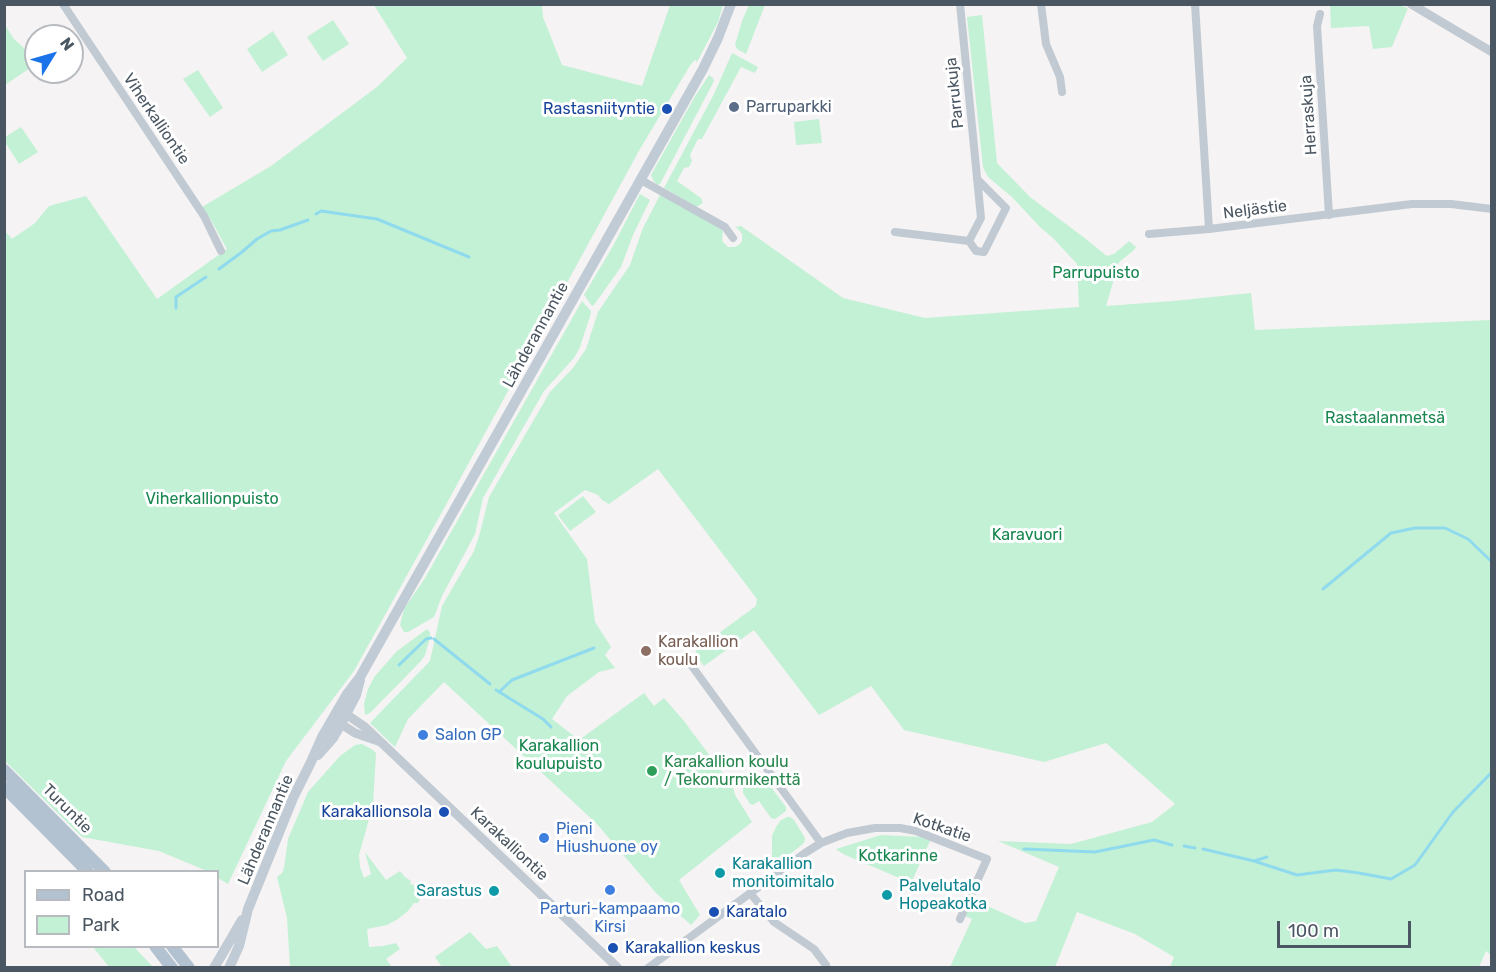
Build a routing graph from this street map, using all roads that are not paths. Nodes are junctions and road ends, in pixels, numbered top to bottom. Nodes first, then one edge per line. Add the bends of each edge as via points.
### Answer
1 (63, 4) edge
2 (731, 4) edge
3 (960, 4) edge
4 (1041, 4) edge
5 (1196, 4) edge
6 (1411, 4) edge
7 (1320, 14) dead end
8 (1491, 52) edge
9 (1062, 92) dead end
10 (977, 179) junction
11 (640, 180) junction
12 (1491, 209) edge
13 (1329, 215) junction
14 (1209, 229) junction
15 (895, 232) dead end
16 (1149, 234) dead end
17 (733, 238) dead end
18 (969, 241) junction
19 (221, 251) dead end
20 (686, 658) dead end
21 (341, 718) junction
22 (4, 770) edge
23 (4, 787) edge
24 (821, 843) junction
25 (86, 870) edge
26 (103, 870) edge
27 (750, 893) junction
28 (248, 909) junction
29 (960, 919) dead end
30 (157, 948) edge
31 (174, 948) edge
32 (826, 965) dead end
33 (172, 968) edge
34 (189, 968) edge
35 (214, 968) edge
36 (229, 968) edge
37 (618, 968) edge
38 (648, 968) edge

1 - 19 street, Viherkalliontie via 204,216
2 - 11 main road, Lähderannantie via 703,69
3 - 10 street, Parrukuja
4 - 9 street via 1046,44
5 - 14 street, Neljästie
6 - 8 street
7 - 13 street, Herraskuja via 1317,26
10 - 18 street, Parrukuja via 981,218
10 - 18 street via 1006,208 984,252 976,252
11 - 17 street via 725,227
11 - 21 main road, Lähderannantie via 360,677 356,695
12 - 13 street, Neljästie via 1412,204
13 - 14 street, Neljästie
14 - 16 street
15 - 18 street
20 - 24 street
21 - 28 main road, Lähderannantie via 333,738 311,762 293,798
21 - 37 street, Karakalliontie via 365,727
22 - 26 main road, Turuntie
23 - 25 main road, Turuntie
24 - 27 street, Kotkatie
24 - 29 street, Kotkatie via 847,833 900,828 927,834 987,859
27 - 32 street via 774,922 814,949
27 - 38 street, Kotkatie
28 - 35 main road, Lähderannantie
28 - 36 main road, Lähderannantie
30 - 33 main road
31 - 34 main road

